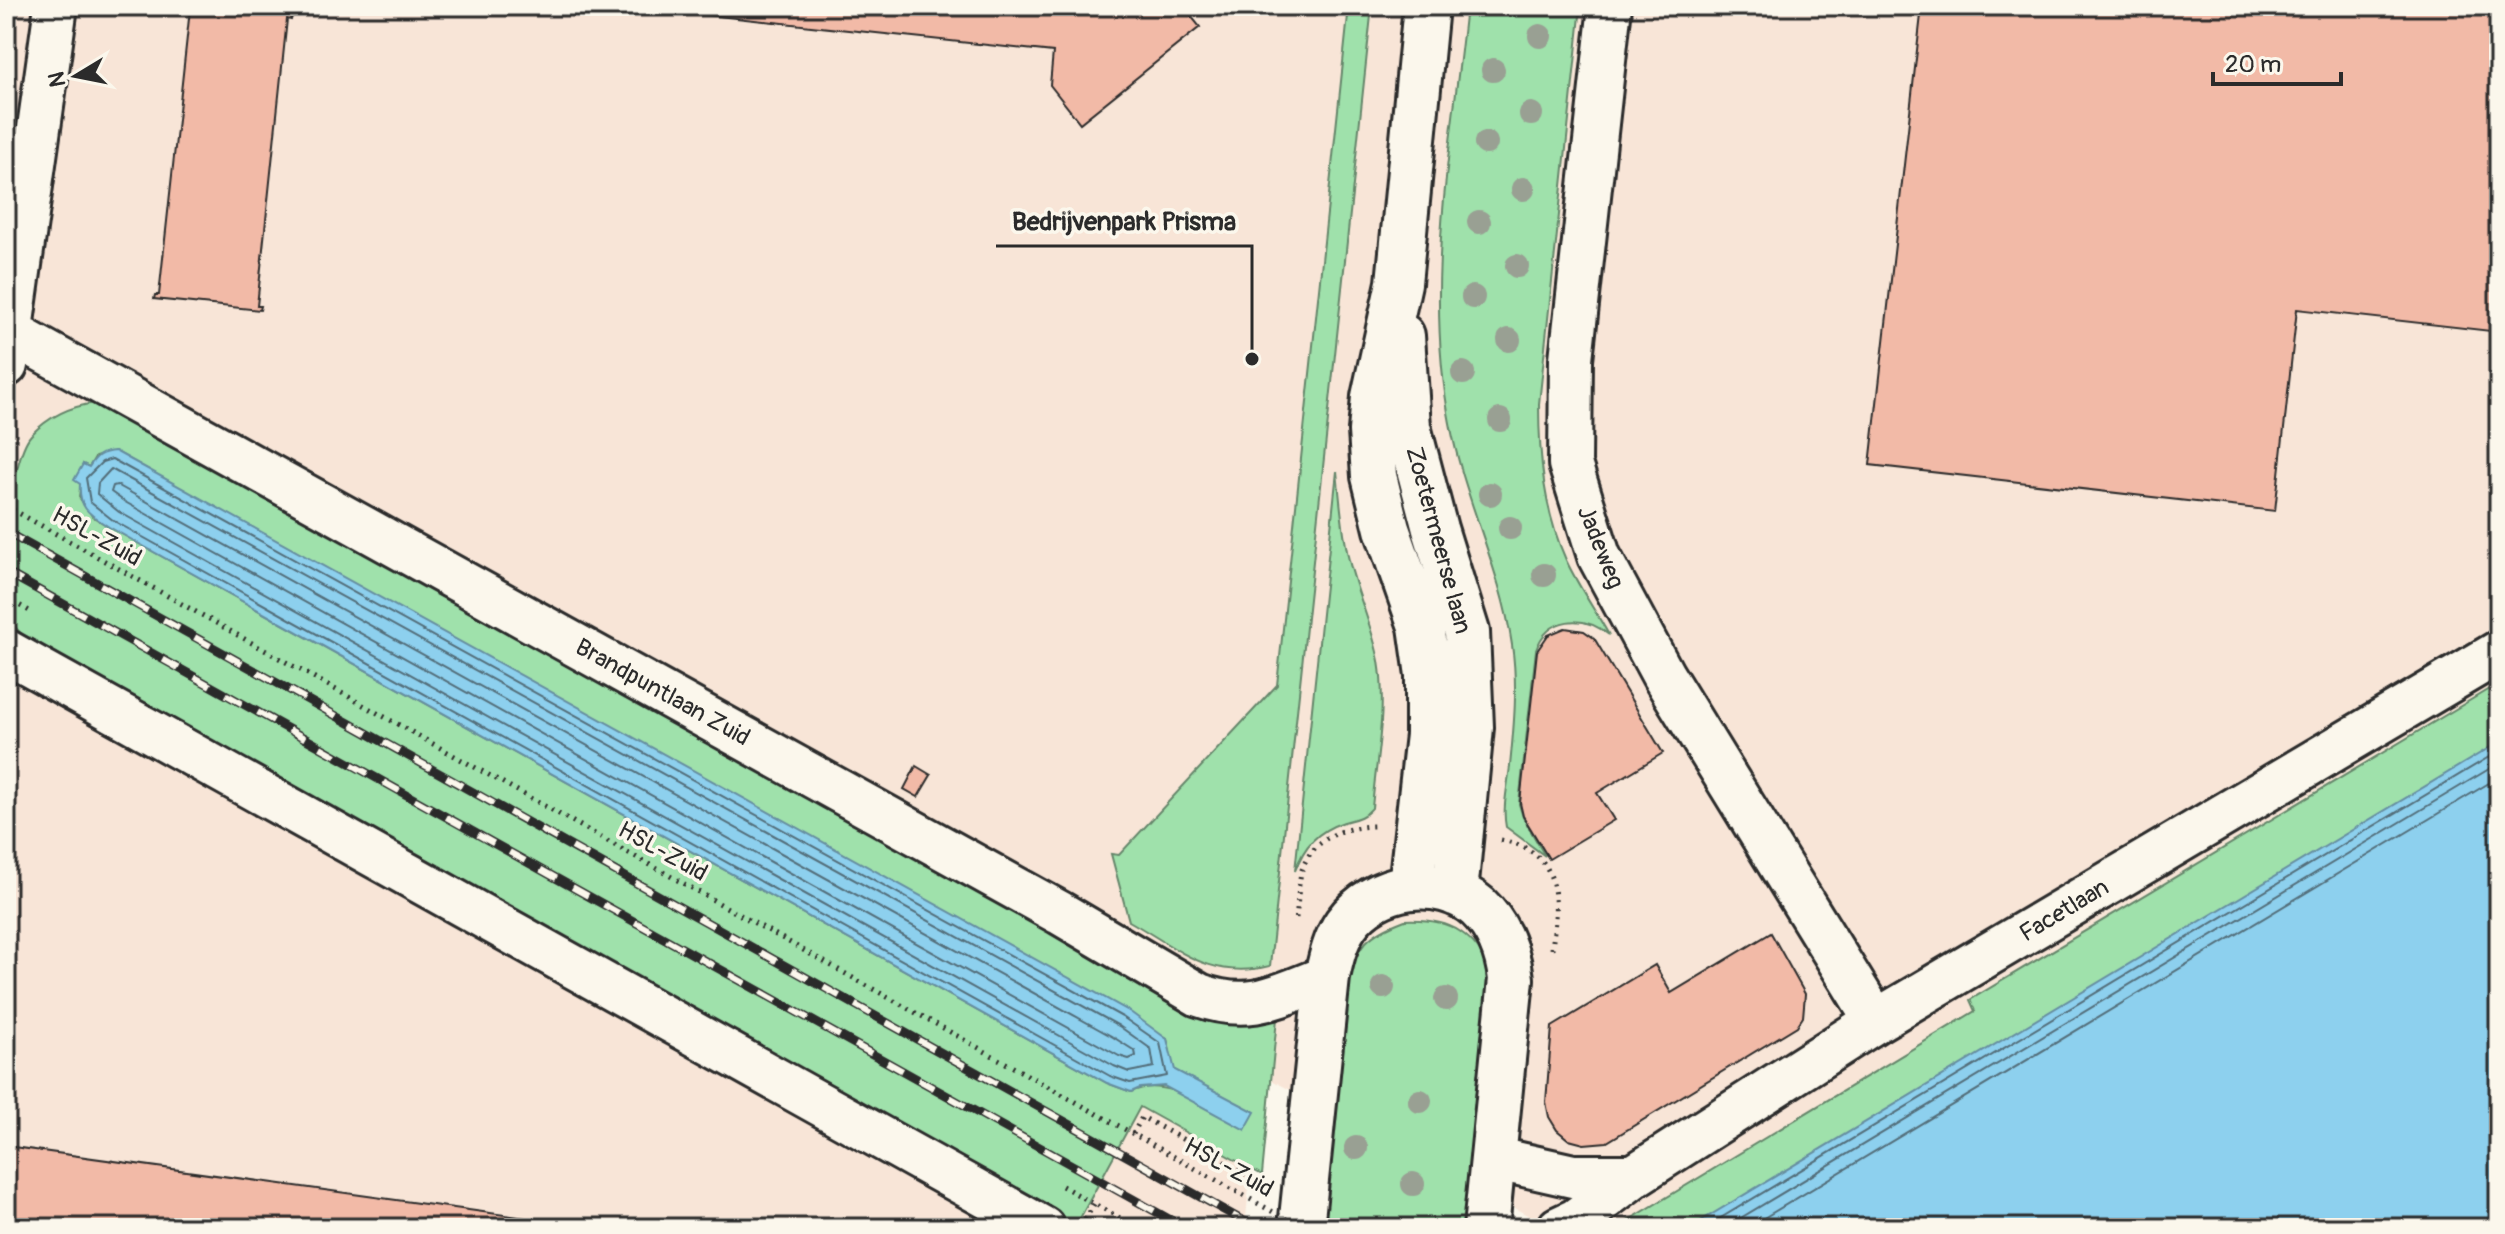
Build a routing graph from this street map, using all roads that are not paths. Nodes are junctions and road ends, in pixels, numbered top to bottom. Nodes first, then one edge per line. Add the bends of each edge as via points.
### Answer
1 (56, 6) edge
2 (1426, 6) edge
3 (1610, 6) edge
4 (1399, 283) junction
5 (8, 342) edge
6 (6, 651) edge
7 (2499, 652) edge
8 (1411, 886) junction
9 (1455, 893) junction
10 (1327, 977) junction
11 (1876, 1021) junction
12 (1493, 1158) junction
13 (1634, 1176) junction
14 (1043, 1228) edge
15 (1302, 1228) edge
16 (1486, 1228) edge
17 (1559, 1228) edge

1 - 5 street
2 - 4 street, Zoetermeerse laan
3 - 11 street, Jadeweg via 1571,359 1570,464 1599,556 1663,675
4 - 8 street, Zoetermeerse laan via 1371,431 1374,476 1421,626 1428,675 1428,735
4 - 9 street, Zoetermeerse laan via 1408,427 1467,632 1471,727
5 - 10 street, Brandpuntlaan Zuid via 1046,906 1199,995 1220,1003 1256,1003
6 - 14 street
7 - 11 street, Facetlaan
8 - 9 street
8 - 10 street via 1386,892 1353,916 1338,938
9 - 12 street via 1493,925 1509,959
10 - 15 street
11 - 13 street, Facetlaan
12 - 13 street via 1573,1176
12 - 16 street
13 - 17 street, Facetlaan

